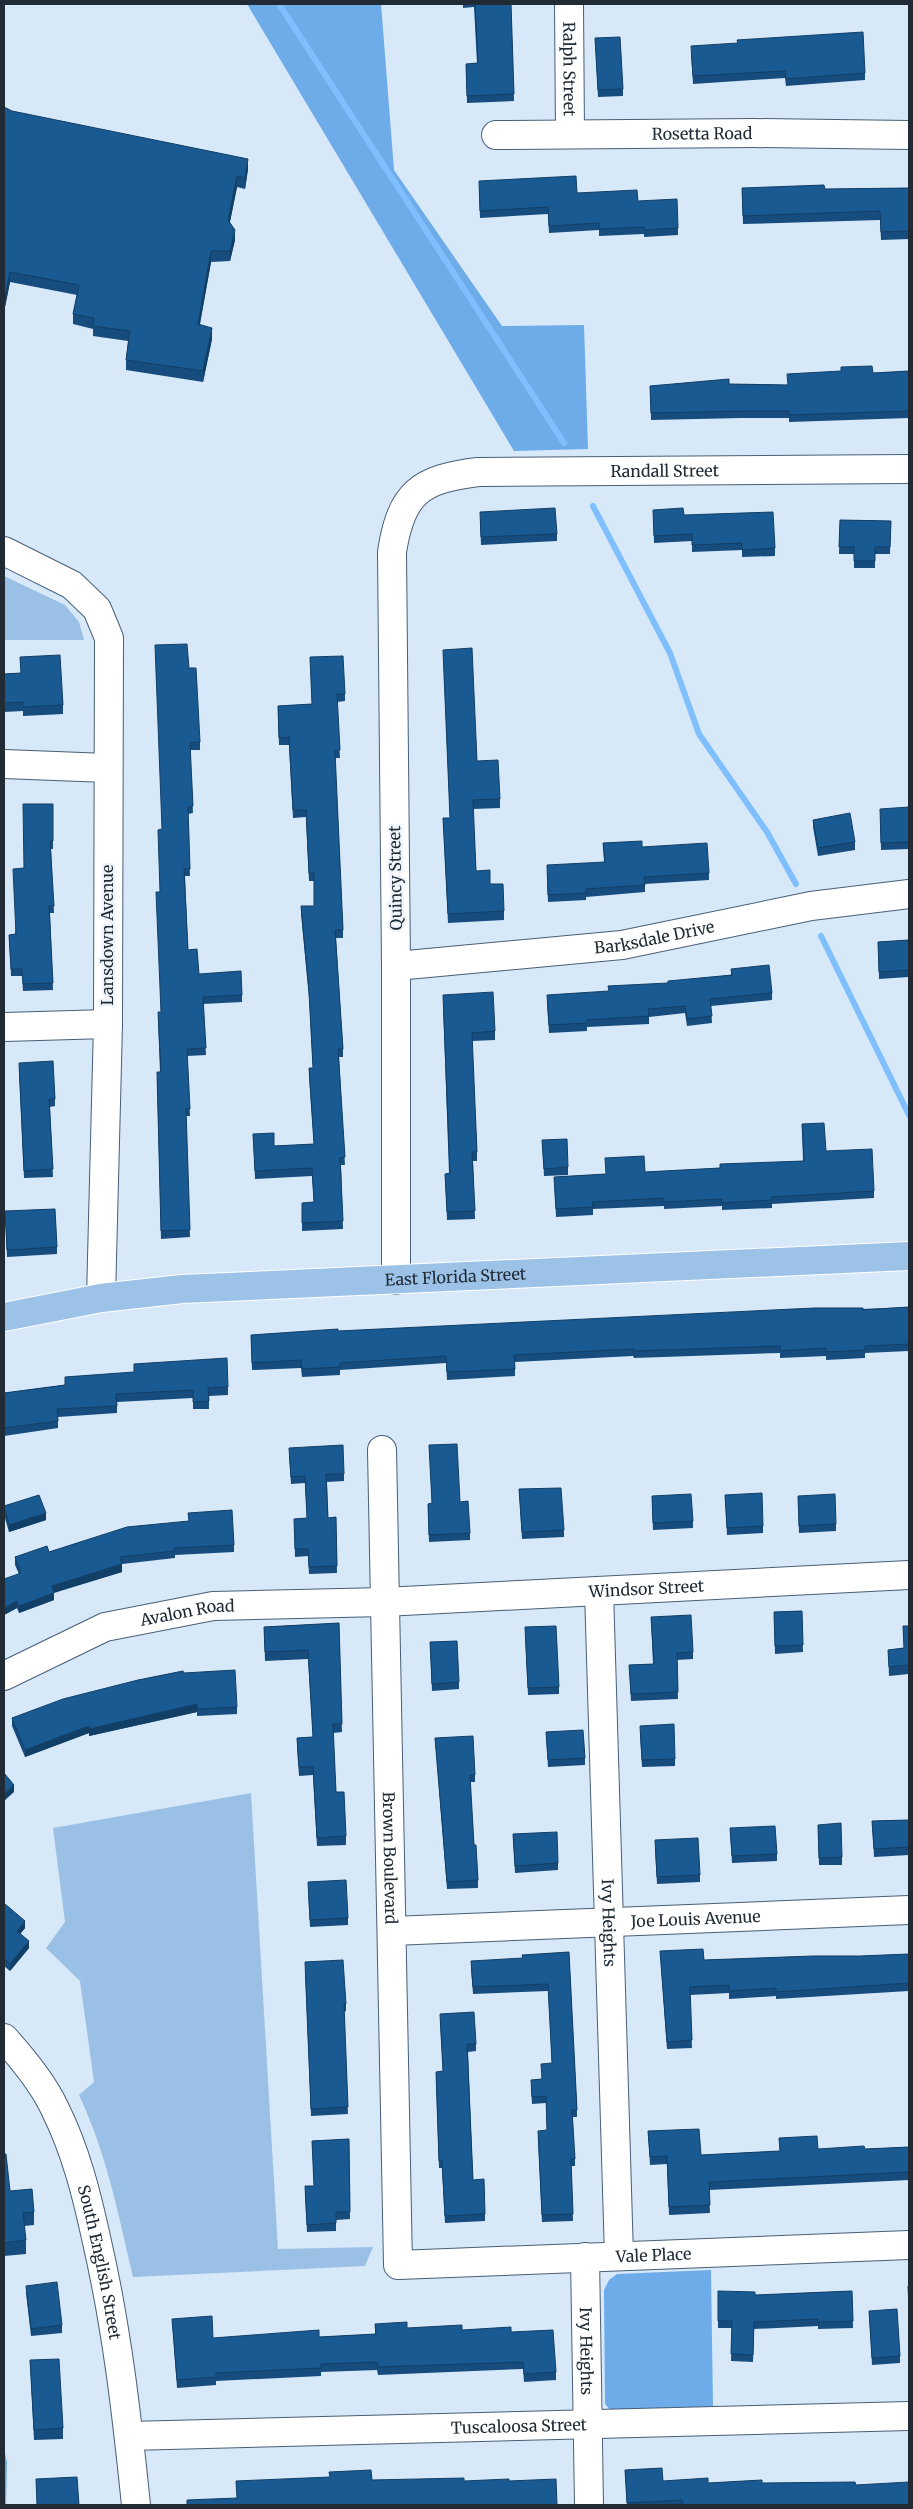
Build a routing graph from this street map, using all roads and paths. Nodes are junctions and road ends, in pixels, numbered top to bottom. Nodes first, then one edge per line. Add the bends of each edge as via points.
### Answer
1 (569, 4) edge
2 (570, 134) junction
3 (496, 135) dead end
4 (909, 135) edge
5 (909, 469) edge
6 (424, 485) joint
7 (4, 550) edge
8 (4, 764) edge
9 (107, 768) junction
10 (909, 894) edge
11 (396, 966) junction
12 (108, 1024) junction
13 (4, 1027) edge
14 (909, 1256) edge
15 (396, 1280) junction
16 (101, 1298) junction
17 (4, 1317) edge
18 (382, 1450) dead end
19 (909, 1575) edge
20 (599, 1591) junction
21 (384, 1602) junction
22 (4, 1676) edge
23 (909, 1910) edge
24 (610, 1924) junction
25 (392, 1931) junction
26 (4, 2038) edge
27 (909, 2245) edge
28 (619, 2256) junction
29 (585, 2257) junction
30 (398, 2265) joint
31 (909, 2416) edge
32 (588, 2424) junction
33 (129, 2436) junction
34 (136, 2505) edge
35 (589, 2505) edge

1 - 2 street, Ralph Street
2 - 3 street, Rosetta Road
2 - 4 street, Rosetta Road
5 - 6 street, Randall Street via 478,472 452,475
6 - 11 street, Quincy Street via 405,505 396,526 392,552
7 - 9 street, Lansdown Avenue via 72,585 97,609 109,638
8 - 9 street
9 - 12 street, Lansdown Avenue
10 - 11 street, Barksdale Drive via 811,906 622,945
11 - 15 street, Quincy Street
12 - 13 street
12 - 16 street, Lansdown Avenue
14 - 15 main road, East Florida Street
15 - 16 main road, East Florida Street via 182,1289
16 - 17 main road, East Florida Street
18 - 21 street, Brown Boulevard
19 - 20 street, Windsor Street
20 - 21 street, Windsor Street
20 - 24 street, Ivy Heights
21 - 22 street, Avalon Road via 213,1606 105,1626
21 - 25 street, Brown Boulevard
23 - 24 street, Joe Louis Avenue
24 - 25 street, Joe Louis Avenue
24 - 28 street, Ivy Heights
25 - 30 street, Brown Boulevard
26 - 33 street, South English Street via 54,2107 76,2158 115,2328
27 - 28 street, Vale Place
28 - 29 street, Vale Place
29 - 30 street, Vale Place
29 - 32 street, Ivy Heights
31 - 32 street, Tuscaloosa Street
32 - 33 street, Tuscaloosa Street
32 - 35 street, Ivy Heights
33 - 34 street, South English Street

